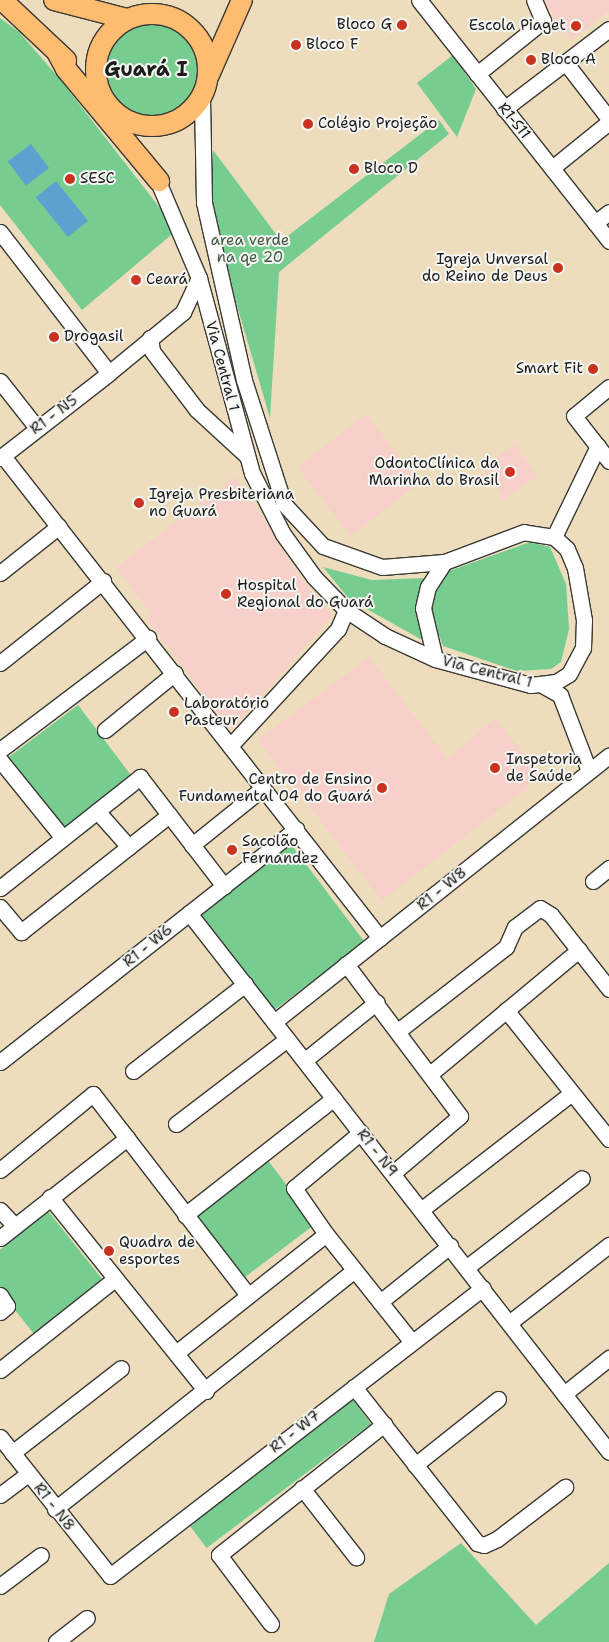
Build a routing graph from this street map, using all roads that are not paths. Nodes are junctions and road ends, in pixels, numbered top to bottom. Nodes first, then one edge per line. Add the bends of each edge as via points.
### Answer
1 (2, 0) edge
2 (54, 0) edge
3 (169, 0) edge
4 (242, 0) edge
5 (419, 0) edge
6 (534, 0) edge
7 (135, 17) junction
8 (609, 29) edge
9 (57, 52) junction
10 (564, 62) junction
11 (477, 74) junction
12 (208, 77) junction
13 (202, 97) junction
14 (110, 106) junction
15 (504, 109) junction
16 (609, 120) edge
17 (552, 168) junction
18 (159, 181) junction
19 (609, 212) edge
20 (596, 223) junction
21 (0, 232) edge
22 (609, 241) edge
23 (199, 278) junction
24 (151, 344) junction
25 (109, 373) junction
26 (0, 381) edge
27 (609, 388) edge
28 (37, 428) junction
29 (598, 446) junction
30 (246, 455) junction
31 (1, 457) edge
32 (609, 460) edge
33 (59, 526) junction
34 (554, 537) junction
35 (444, 562) junction
36 (0, 573) edge
37 (103, 581) junction
38 (346, 610) junction
39 (362, 621) junction
40 (338, 629) junction
41 (148, 638) junction
42 (435, 659) junction
43 (0, 663) edge
44 (174, 672) junction
45 (569, 674) junction
46 (542, 685) junction
47 (105, 730) dead end
48 (230, 746) junction
49 (0, 750) edge
50 (609, 756) edge
51 (0, 760) edge
52 (593, 768) junction
53 (263, 788) junction
54 (97, 810) junction
55 (169, 815) junction
56 (296, 829) junction
57 (63, 838) junction
58 (192, 844) junction
59 (129, 847) junction
60 (609, 868) edge
61 (593, 881) dead end
62 (224, 886) junction
63 (0, 888) edge
64 (0, 907) edge
65 (189, 913) junction
66 (380, 938) junction
67 (579, 950) junction
68 (346, 964) junction
69 (245, 984) junction
70 (609, 988) edge
71 (377, 1002) junction
72 (506, 1010) junction
73 (274, 1022) junction
74 (398, 1030) junction
75 (287, 1039) junction
76 (305, 1060) junction
77 (0, 1062) edge
78 (133, 1071) dead end
79 (430, 1074) junction
80 (572, 1092) junction
81 (334, 1098) junction
82 (176, 1124) dead end
83 (361, 1132) junction
84 (127, 1138) junction
85 (609, 1139) edge
86 (0, 1170) edge
87 (393, 1173) junction
88 (582, 1178) dead end
89 (50, 1197) junction
90 (0, 1210) edge
91 (422, 1210) junction
92 (185, 1215) junction
93 (15, 1226) junction
94 (326, 1234) junction
95 (0, 1238) edge
96 (609, 1245) edge
97 (450, 1246) junction
98 (467, 1268) junction
99 (354, 1270) junction
100 (115, 1279) junction
101 (483, 1288) junction
102 (0, 1295) edge
103 (248, 1295) junction
104 (380, 1302) junction
105 (0, 1312) edge
106 (509, 1323) junction
107 (411, 1341) junction
108 (176, 1353) junction
109 (609, 1358) edge
110 (121, 1368) dead end
111 (0, 1370) edge
112 (354, 1387) junction
113 (206, 1391) junction
114 (564, 1394) junction
115 (498, 1399) dead end
116 (384, 1424) junction
117 (0, 1437) edge
118 (609, 1452) edge
119 (12, 1453) junction
120 (415, 1465) junction
121 (28, 1474) junction
122 (565, 1487) dead end
123 (302, 1488) junction
124 (0, 1495) edge
125 (55, 1509) junction
126 (41, 1555) dead end
127 (356, 1556) dead end
128 (108, 1577) joint
129 (0, 1586) edge
130 (87, 1618) dead end
131 (271, 1624) dead end
132 (56, 1642) edge

1 - 9 main road, Via Central 1
2 - 7 main road
3 - 7 main road
4 - 12 main road
5 - 11 street, R1-S11
6 - 11 street via 543,21
7 - 12 main road via 159,14 191,29 202,43
7 - 14 main road via 102,46 97,73
8 - 10 street
9 - 14 main road, Via Central 1
9 - 18 main road via 66,69
10 - 15 street
10 - 16 street
11 - 15 street, R1-S11
12 - 13 main road
13 - 14 main road via 189,113 172,123 145,125
13 - 35 street, Via Central 1 via 199,162 204,202 244,380 284,504 308,534 352,560 382,567
14 - 18 street, Via Central 1
15 - 17 street, R1-S11
16 - 17 street
17 - 20 street, R1-S11
18 - 23 street, Via Central 1
19 - 20 street
20 - 22 street, R1-S11
21 - 25 street
23 - 24 street via 183,312
23 - 30 street, Via Central 1
24 - 25 street, R1 - N5 via 136,349
24 - 30 street via 208,423
25 - 28 street, R1 - N5
26 - 28 street
27 - 29 street via 574,416
28 - 31 street, R1 - N5
29 - 32 street
29 - 34 street
30 - 38 street, Via Central 1 via 267,506 286,539 314,577
31 - 33 street
33 - 36 street
33 - 37 street
34 - 35 street, Via Central 1 via 524,532
34 - 45 street via 568,548 584,620 583,648
35 - 42 street via 428,587 423,608
37 - 41 street
37 - 43 street
38 - 39 street, Via Central 1
38 - 40 street
39 - 40 street
39 - 42 street, Via Central 1
40 - 48 street
41 - 44 street
41 - 49 street
42 - 46 street, Via Central 1
44 - 47 street
44 - 48 street
45 - 46 street, Via Central 1
45 - 52 street via 569,694
46 - 52 street via 560,695
48 - 53 street
50 - 52 street, R1 - W8
51 - 57 street
52 - 66 street, R1 - W8
53 - 56 street
53 - 58 street
54 - 55 street via 140,776
54 - 57 street
54 - 59 street
55 - 58 street
55 - 59 street
56 - 62 street, R1 - W6
56 - 66 street
57 - 63 street
58 - 62 street
59 - 64 street via 21,932
60 - 61 street
62 - 65 street, R1 - W6
65 - 69 street, R1 - N9
65 - 77 street, R1 - W6
66 - 68 street, R1 - W8
67 - 70 street
67 - 72 street
67 - 74 street via 547,910 540,908 515,927 506,947
68 - 71 street
68 - 73 street, R1 - W8
69 - 73 street, R1 - N9
69 - 78 street
71 - 74 street
71 - 76 street
72 - 79 street
72 - 80 street
73 - 75 street, R1 - N9
74 - 79 street
75 - 76 street, R1 - N9
75 - 82 street
76 - 81 street, R1 - N9
79 - 87 street via 459,1120
80 - 85 street
80 - 91 street
81 - 83 street, R1 - N9
81 - 92 street
83 - 87 street, R1 - N9
83 - 94 street via 294,1188
84 - 86 street via 93,1094
84 - 89 street
84 - 92 street
87 - 91 street, R1 - N9
88 - 98 street
89 - 93 street
89 - 100 street
90 - 93 street
91 - 97 street, R1 - N9
92 - 103 street
93 - 95 street
94 - 99 street
94 - 103 street
96 - 106 street
97 - 98 street, R1 - N9
97 - 104 street
98 - 101 street, R1 - N9
99 - 104 street
99 - 113 street
100 - 108 street
100 - 111 street
101 - 106 street, R1 - N9
101 - 107 street, R1 - W7
102 - 105 street via 7,1306
103 - 108 street
104 - 107 street
106 - 114 street, R1 - N9
107 - 112 street, R1 - W7
108 - 113 street
109 - 114 street
110 - 119 street
112 - 116 street
112 - 128 street, R1 - W7
113 - 125 street
114 - 118 street, R1 - N9
115 - 120 street
116 - 120 street
116 - 123 street
117 - 119 street, R1 - N8
119 - 121 street, R1 - N8
120 - 122 street via 472,1538 484,1545
121 - 124 street
121 - 125 street, R1 - N8
123 - 127 street
123 - 131 street via 219,1555
125 - 128 street, R1 - N8
126 - 129 street
130 - 132 street

